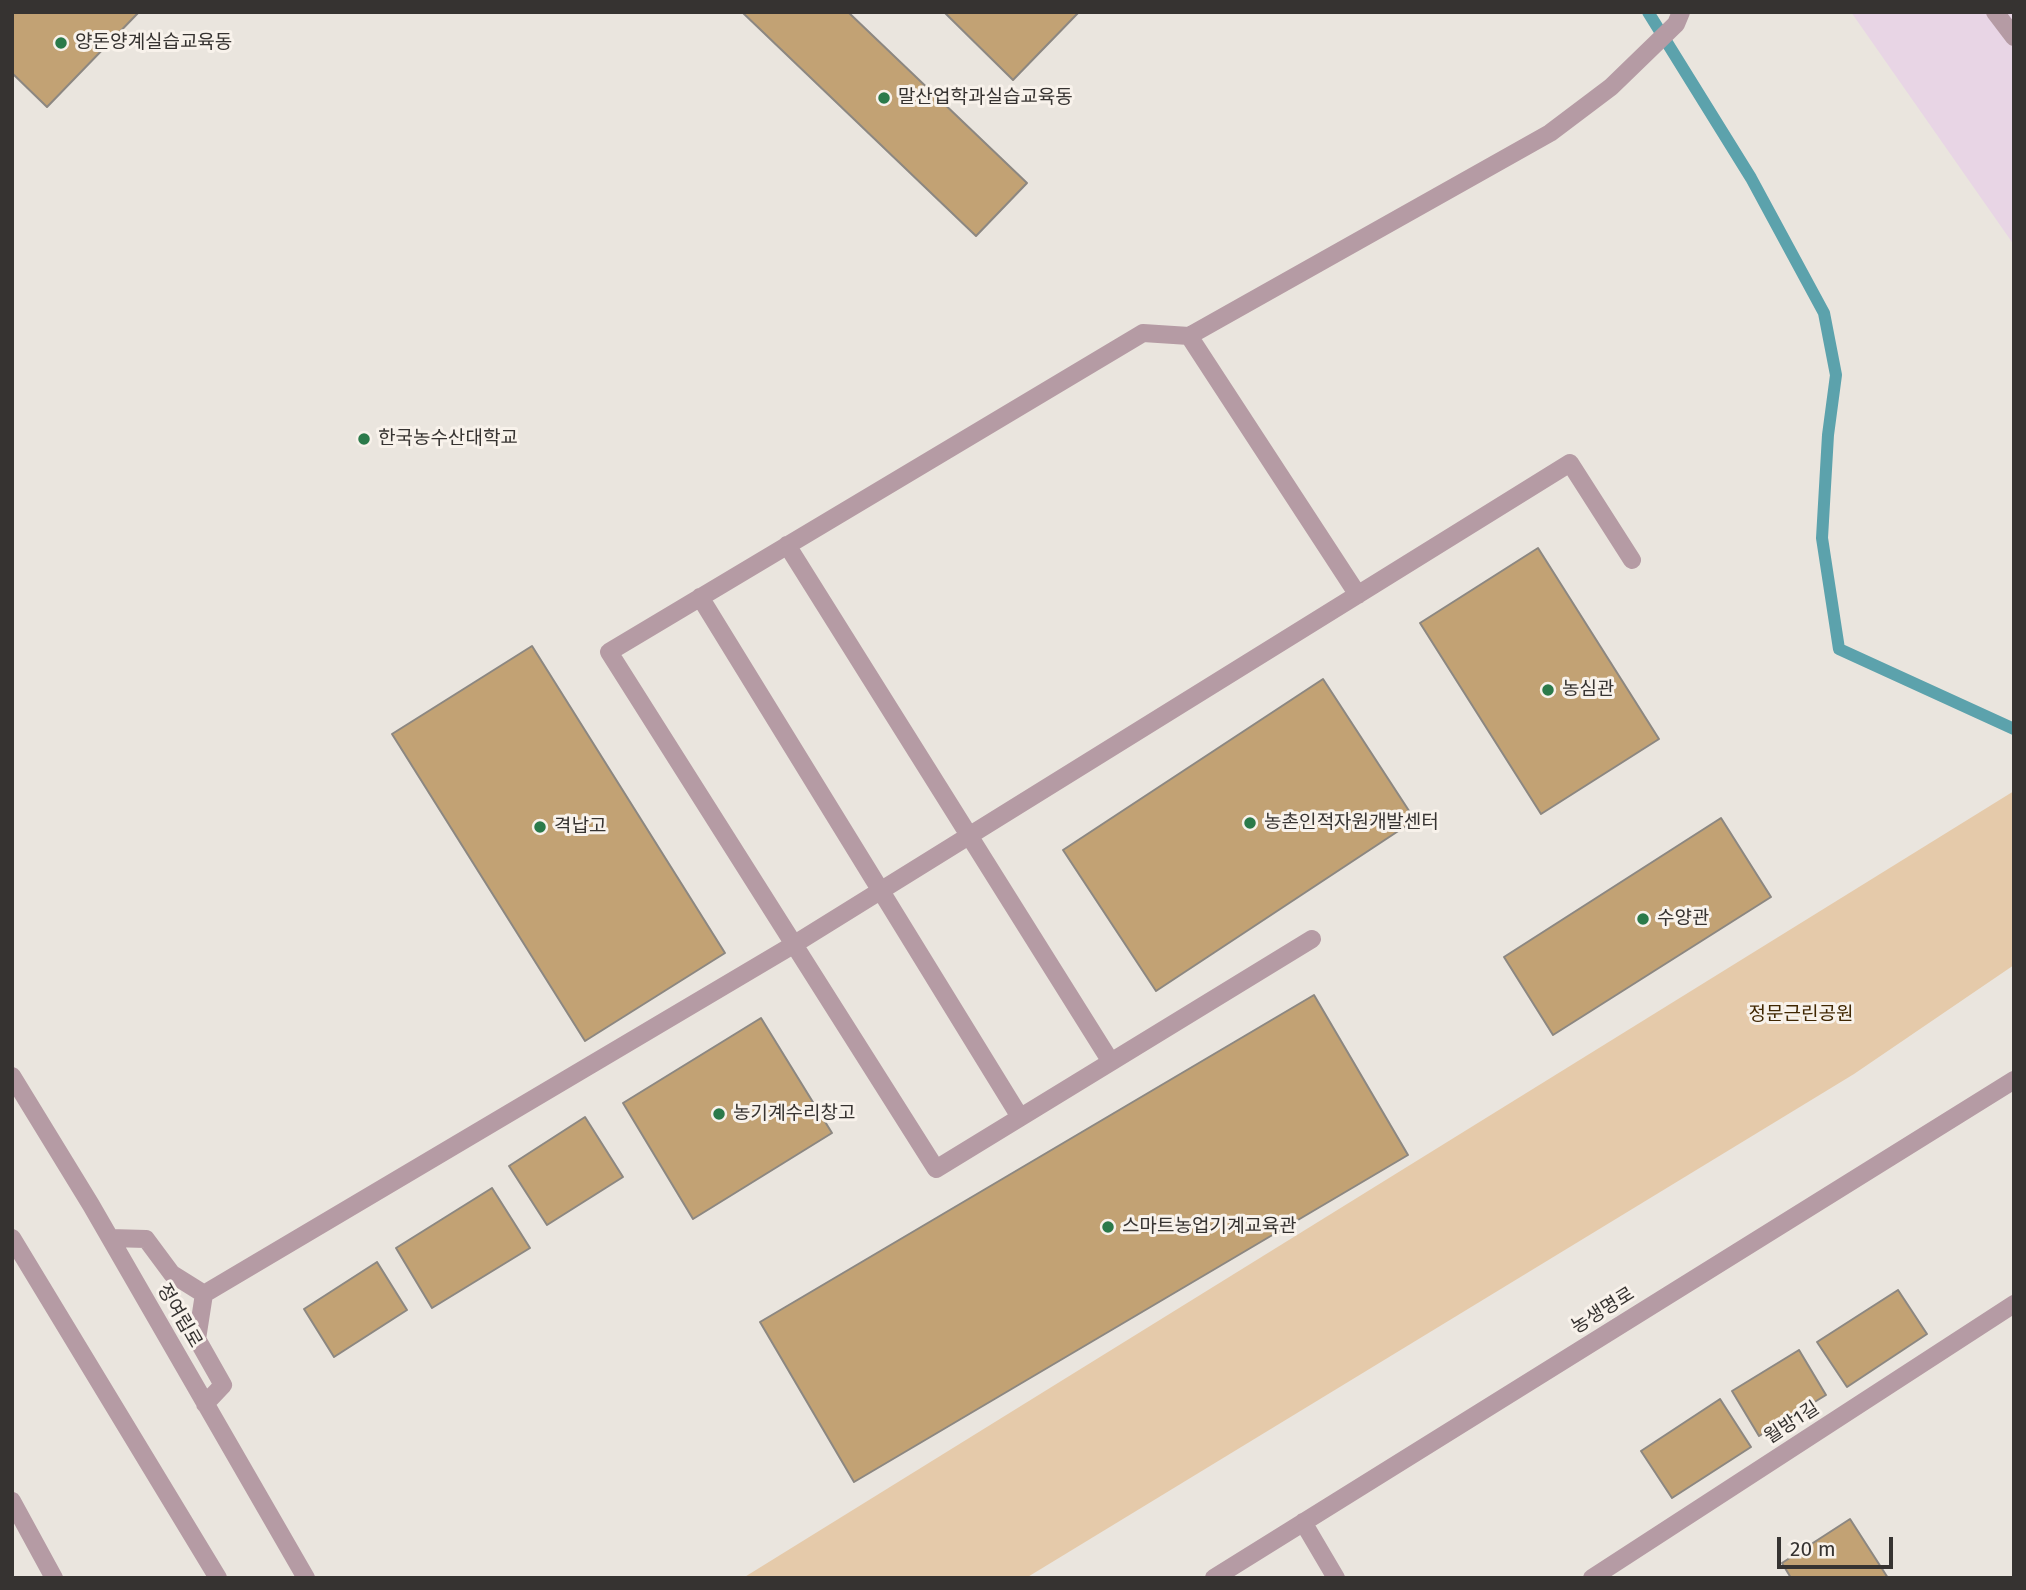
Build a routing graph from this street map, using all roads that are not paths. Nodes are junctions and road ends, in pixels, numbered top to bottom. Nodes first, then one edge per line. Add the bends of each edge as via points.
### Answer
1 (1995, 12) edge
2 (1678, 18) edge
3 (2014, 37) edge
4 (1189, 337) junction
5 (787, 545) junction
6 (1632, 559) dead end
7 (1358, 595) junction
8 (700, 597) junction
9 (970, 836) junction
10 (881, 891) junction
11 (1312, 939) dead end
12 (793, 945) junction
13 (1111, 1062) junction
14 (12, 1076) edge
15 (2014, 1080) edge
16 (1020, 1117) junction
17 (12, 1238) edge
18 (110, 1238) junction
19 (204, 1294) junction
20 (2014, 1304) edge
21 (205, 1404) junction
22 (12, 1501) edge
23 (1303, 1522) junction
24 (54, 1578) edge
25 (218, 1578) edge
26 (306, 1578) edge
27 (1214, 1578) edge
28 (1336, 1578) edge
29 (1592, 1578) edge

1 - 3 street
2 - 4 street via 1611,87 1550,134
4 - 5 street via 1143,332
4 - 7 street
5 - 8 street
5 - 9 street
6 - 7 street via 1570,463
7 - 9 street
8 - 10 street
8 - 12 street via 609,652
9 - 10 street
9 - 13 street
10 - 12 street
10 - 16 street
11 - 13 street
12 - 16 street via 936,1169
12 - 19 street
13 - 16 street
14 - 18 street, 정여립로
15 - 23 street, 농생명로
17 - 25 street
18 - 19 street via 146,1239 172,1274
18 - 21 street, 정여립로
19 - 21 street via 197,1339 223,1385
20 - 29 street, 월방1길
21 - 26 street, 정여립로
22 - 24 street
23 - 27 street, 농생명로
23 - 28 street

